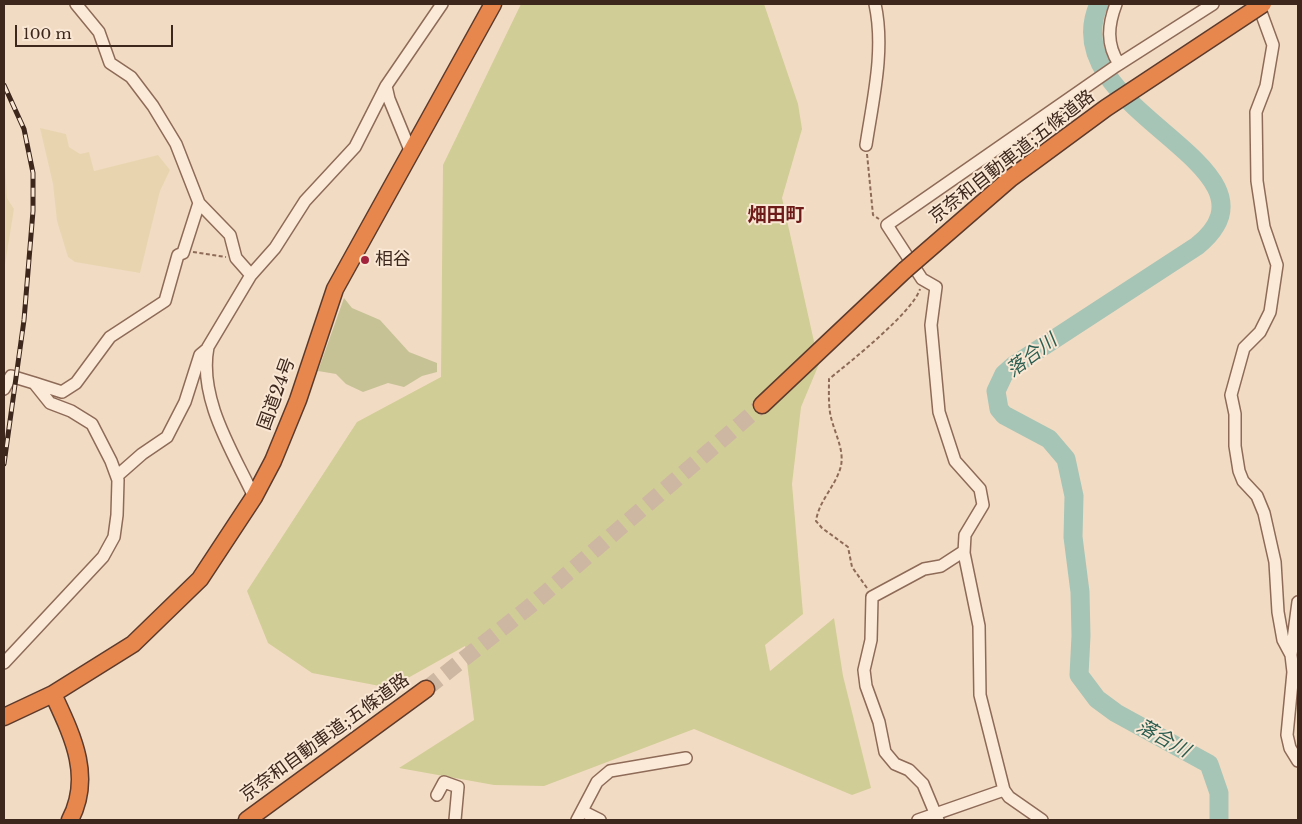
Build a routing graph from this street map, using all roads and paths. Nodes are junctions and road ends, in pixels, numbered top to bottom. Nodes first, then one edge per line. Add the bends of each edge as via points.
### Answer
1 (76, 4) edge
2 (442, 4) edge
3 (493, 4) edge
4 (875, 4) edge
5 (1116, 4) edge
6 (1213, 4) edge
7 (1258, 4) edge
8 (1263, 4) edge
9 (1118, 65) junction
10 (386, 86) junction
11 (866, 145) joint
12 (410, 150) junction
13 (199, 203) junction
14 (887, 225) junction
15 (184, 250) junction
16 (236, 258) junction
17 (252, 275) junction
18 (922, 279) junction
19 (208, 347) junction
20 (34, 383) junction
21 (4, 388) edge
22 (762, 406) tunnel mouth
23 (116, 476) junction
24 (254, 497) junction
25 (964, 551) junction
26 (872, 596) junction
27 (1298, 602) edge
28 (1291, 655) junction
29 (4, 663) edge
30 (426, 689) tunnel mouth
31 (52, 694) junction
32 (4, 717) edge
33 (686, 758) dead end
34 (1298, 761) edge
35 (1004, 790) junction
36 (437, 795) dead end
37 (580, 816) edge
38 (937, 817) edge
39 (70, 820) edge
40 (247, 820) edge
41 (456, 820) edge
42 (600, 820) edge
43 (918, 820) edge
44 (1042, 820) edge

1 - 13 street via 99,32 110,63 131,77 153,106 176,144
2 - 10 street
3 - 12 highway, 国道24号
4 - 11 street via 878,63
5 - 9 street via 1109,22 1109,40
6 - 9 street
7 - 28 street via 1273,45 1266,86 1256,112 1257,181 1264,227 1276,265 1270,312 1260,332 1244,348 1231,395 1239,471 1243,481 1257,496 1264,514 1274,562 1283,640
8 - 22 highway, 京奈和自動車道;五條道路, bridge via 1106,108 1011,178 905,270
9 - 14 street
10 - 12 street
10 - 17 street via 355,147 305,201 275,248
11 - 14 path via 873,215
12 - 24 highway, 国道24号 via 335,289 298,400 274,461
13 - 15 street
13 - 16 street via 230,235
14 - 18 street
15 - 16 path
15 - 20 street via 178,254 165,301 110,337 76,383 62,392
16 - 17 street
17 - 19 street
18 - 25 street via 936,288 931,325 939,412 955,461 980,489 983,506 965,535
18 - 26 path via 918,297 828,379 831,420 842,456 828,496 820,504 816,521 848,547 852,567
19 - 23 street via 200,355 185,402 167,437
19 - 24 street via 205,360 212,407
20 - 21 street via 11,376
20 - 23 street via 50,403 92,424
23 - 29 street via 114,536 103,558
24 - 31 highway, 国道24号 via 200,579 133,644
25 - 26 street via 941,566 924,569
25 - 35 street via 979,626 980,695
26 - 38 street via 871,640 864,670 885,752 894,764 909,770 923,784
27 - 28 street
28 - 34 street via 1287,735
30 - 40 highway, 京奈和自動車道;五條道路
31 - 32 highway, 国道24号
31 - 39 highway via 71,732 80,762 80,793
33 - 37 street via 610,771 597,782
35 - 38 street
35 - 44 street via 1010,798
36 - 41 street via 444,782 458,787
37 - 42 street
38 - 43 street

